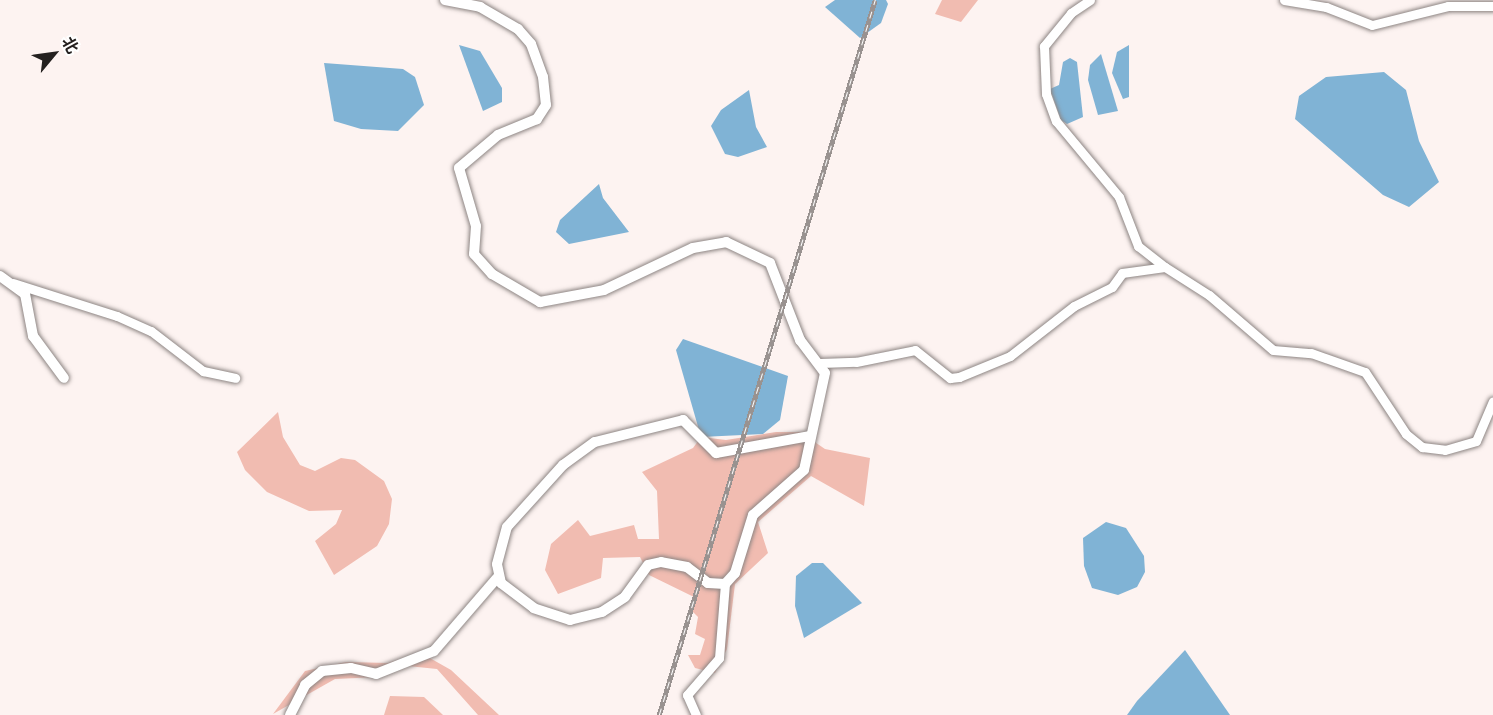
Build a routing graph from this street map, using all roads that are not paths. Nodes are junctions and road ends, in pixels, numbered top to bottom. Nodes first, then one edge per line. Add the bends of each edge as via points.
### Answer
1 (445, 0) edge
2 (1090, 0) edge
3 (1284, 0) edge
4 (1493, 6) edge
5 (1165, 267) junction
6 (0, 276) edge
7 (12, 283) junction
8 (820, 363) junction
9 (64, 378) dead end
10 (235, 378) dead end
11 (1493, 401) edge
12 (810, 436) junction
13 (497, 578) junction
14 (725, 584) junction
15 (290, 715) edge
16 (696, 715) edge

1 - 8 street via 480,7 519,29 531,44 543,77 546,105 537,119 498,135 459,168 476,226 474,254 492,274 540,302 604,290 693,248 726,242 770,263 800,340
2 - 5 street via 1071,13 1044,46 1046,94 1056,121 1119,197 1138,246
3 - 4 street via 1326,7 1372,25 1448,6
5 - 8 street via 1122,273 1112,287 1074,306 1010,356 959,377 950,378 915,350 856,362
5 - 11 street via 1209,295 1273,350 1311,353 1365,372 1422,447 1444,450 1476,441
6 - 7 street
7 - 9 street via 32,306 33,336 44,357
7 - 10 street via 117,316 151,331 203,371
8 - 12 street via 825,373 823,403
12 - 13 street via 716,453 683,420 595,441 563,465 507,527
12 - 14 street via 804,470 753,515 737,567
13 - 14 street via 520,600 570,620 602,612 625,597 648,566 661,562 687,567 708,583
13 - 15 street via 434,651 376,674 351,668 322,671 305,685
14 - 16 street via 719,658 687,695

